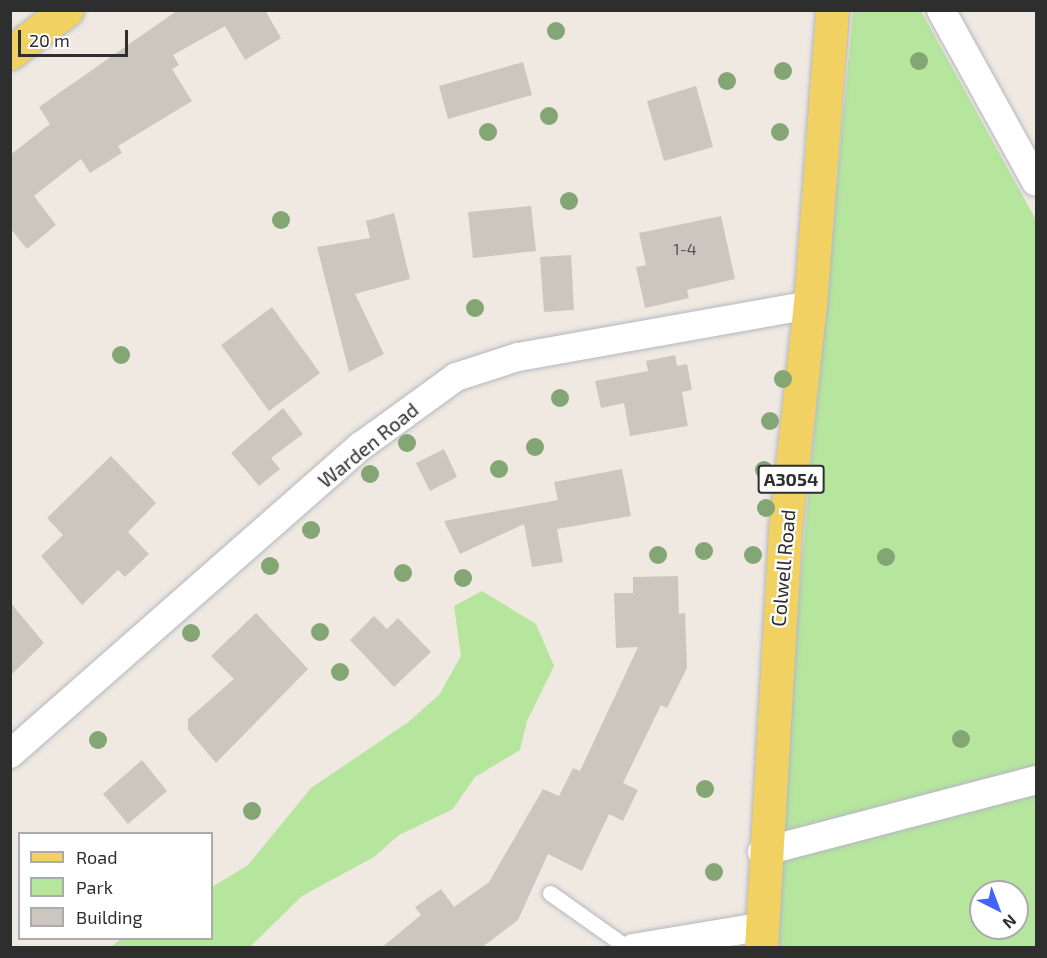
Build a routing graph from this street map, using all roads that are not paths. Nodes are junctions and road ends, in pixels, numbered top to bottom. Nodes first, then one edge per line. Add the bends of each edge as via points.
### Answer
1 (67, 10) edge
2 (832, 10) edge
3 (941, 10) edge
4 (10, 54) edge
5 (1036, 182) edge
6 (810, 305) junction
7 (10, 754) edge
8 (1036, 780) edge
9 (762, 852) junction
10 (550, 893) dead end
11 (761, 937) edge
12 (628, 948) edge
13 (633, 948) edge

1 - 4 main road
2 - 6 main road, Colwell Road / A3054
3 - 5 street
6 - 7 street, Warden Road via 518,357 456,377 361,446
6 - 9 main road, Colwell Road / A3054 via 785,530
8 - 9 street
9 - 11 main road, Colwell Road / A3054
10 - 12 lane
11 - 13 street

